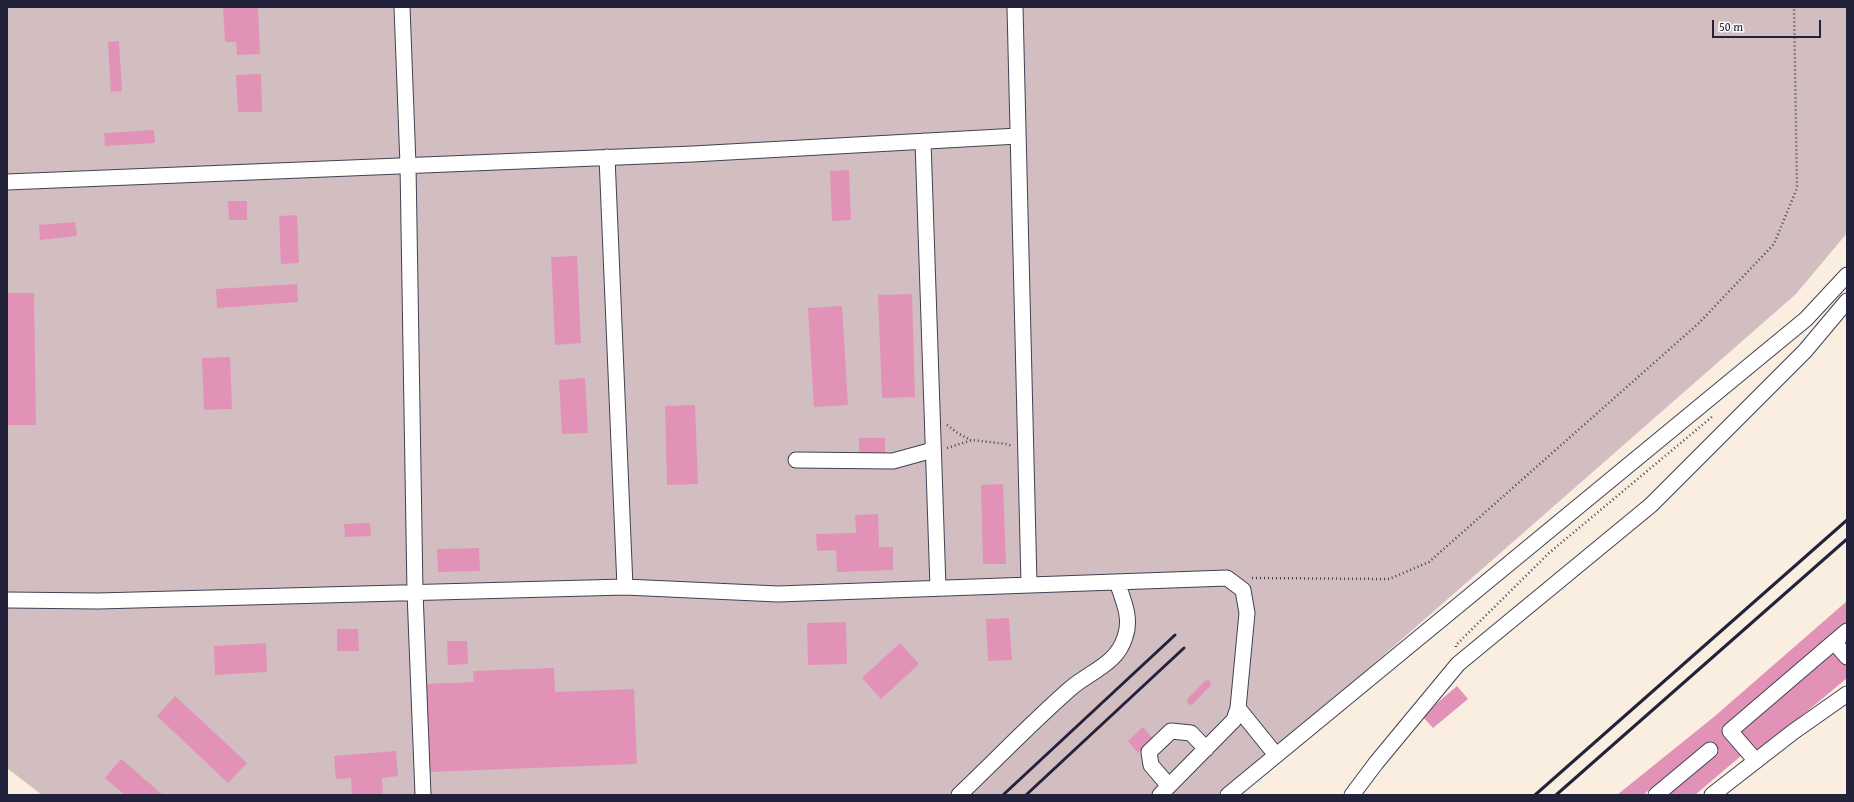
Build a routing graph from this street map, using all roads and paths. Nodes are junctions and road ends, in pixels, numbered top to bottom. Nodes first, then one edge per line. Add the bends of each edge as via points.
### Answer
1 (402, 7) edge
2 (1015, 7) edge
3 (1794, 7) edge
4 (1018, 136) junction
5 (923, 141) junction
6 (607, 157) junction
7 (408, 164) junction
8 (7, 182) edge
9 (1847, 275) edge
10 (1847, 301) edge
11 (932, 409) junction
12 (1716, 414) dead end
13 (972, 440) junction
14 (933, 450) junction
15 (1026, 452) junction
16 (796, 460) dead end
17 (1250, 578) dead end
18 (1117, 582) junction
19 (1029, 584) junction
20 (625, 587) junction
21 (938, 588) junction
22 (416, 592) junction
23 (7, 600) edge
24 (1847, 631) edge
25 (1834, 642) junction
26 (1847, 657) edge
27 (1458, 664) junction
28 (1847, 694) edge
29 (1238, 708) junction
30 (1206, 749) junction
31 (1710, 750) dead end
32 (1276, 755) junction
33 (1756, 761) junction
34 (1164, 791) edge
35 (423, 795) edge
36 (958, 795) edge
37 (1228, 795) edge
38 (1352, 795) edge
39 (1656, 795) edge
40 (1712, 795) edge

1 - 7 street
2 - 4 street
3 - 17 path via 1797,188 1774,244 1699,324 1428,562 1389,579
4 - 5 street
4 - 15 street
5 - 6 street
5 - 11 street
6 - 7 street
6 - 20 street
7 - 8 street
7 - 22 street
9 - 32 street via 1806,319
10 - 27 street via 1805,351 1650,505
11 - 13 path via 959,434
11 - 14 street
12 - 27 path via 1549,553 1456,645
13 - 14 path via 947,449
13 - 15 path via 1006,444
14 - 16 street via 893,461
14 - 21 street
15 - 19 street
18 - 19 street
18 - 29 street via 1227,578 1243,590 1246,613
18 - 36 street via 1129,621 1119,652 1109,662 1072,687
19 - 21 street
20 - 21 street via 778,594
20 - 22 street
22 - 23 street via 98,601
22 - 35 street
24 - 25 street
25 - 26 street
25 - 33 street via 1730,731
27 - 38 street
28 - 33 street
29 - 30 street via 1234,720
29 - 32 street
30 - 34 street
30 - 34 street via 1191,733 1171,731 1149,752 1151,765
31 - 39 street
32 - 37 street
33 - 40 street

